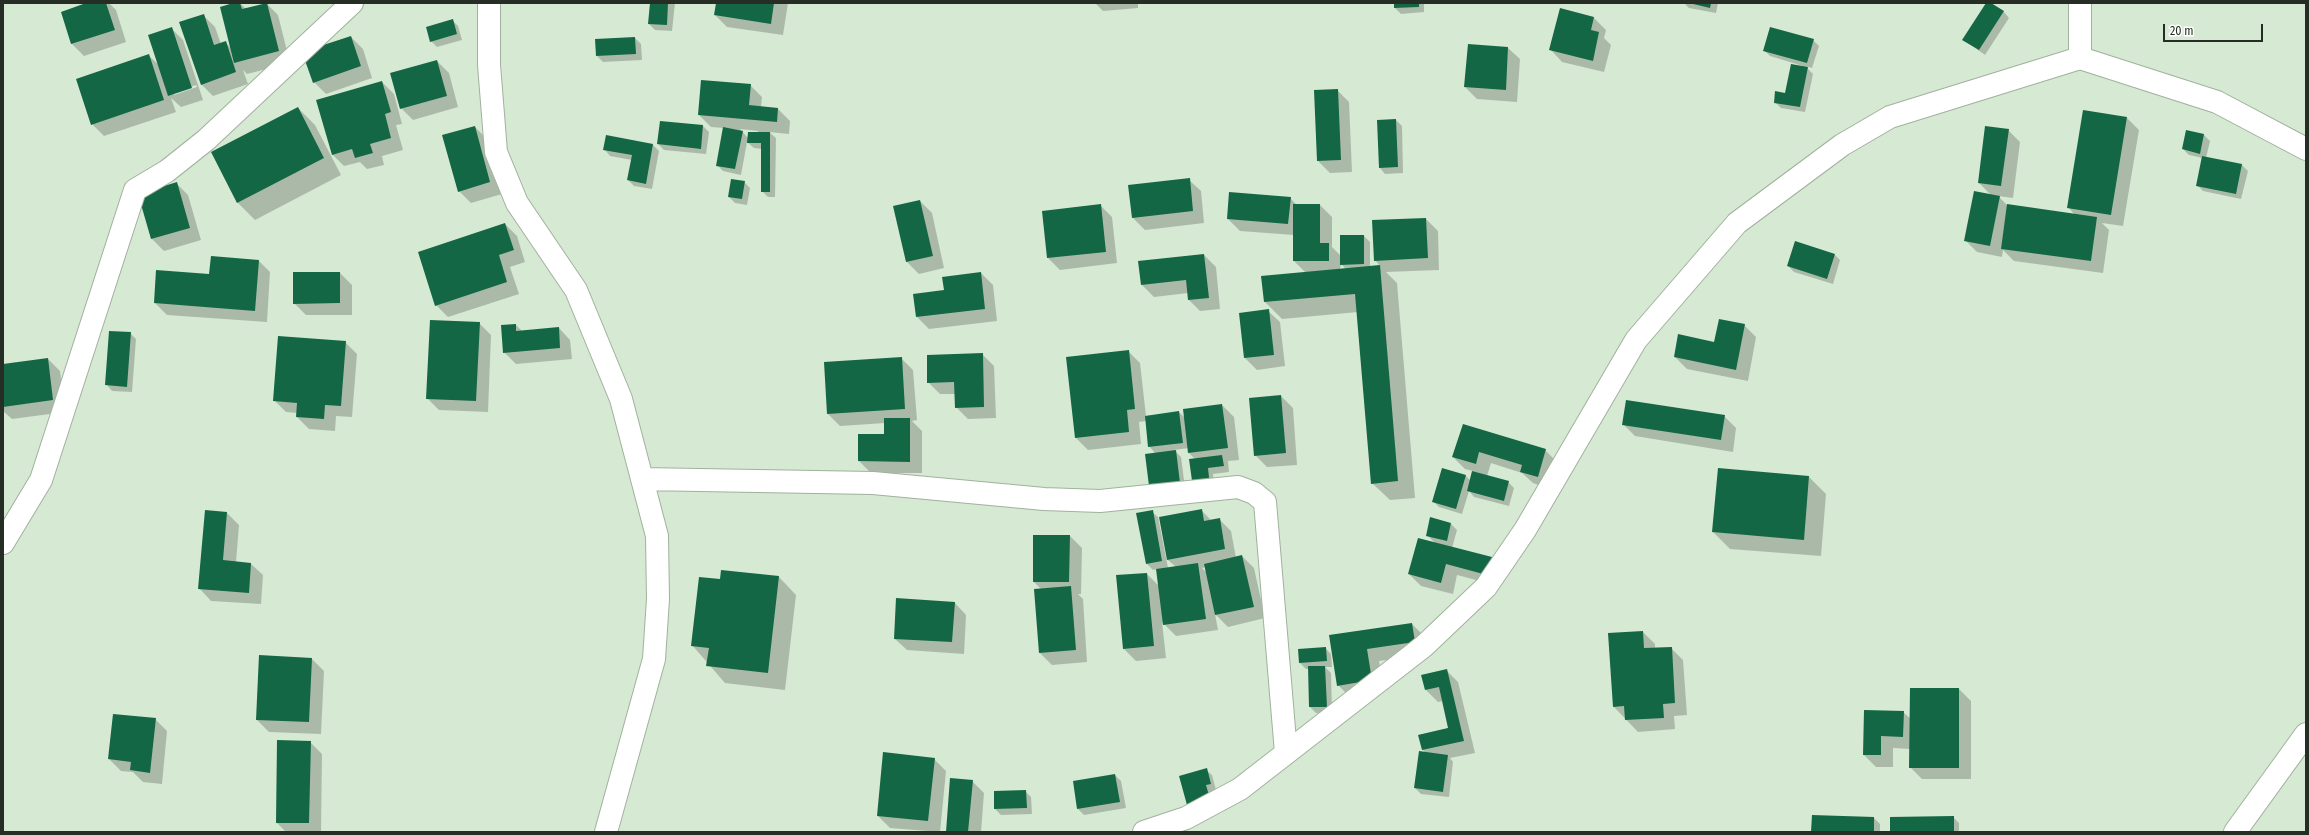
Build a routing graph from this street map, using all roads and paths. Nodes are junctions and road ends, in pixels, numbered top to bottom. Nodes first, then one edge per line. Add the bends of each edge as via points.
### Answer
1 (352, 3) edge
2 (490, 3) edge
3 (2080, 3) edge
4 (2080, 58) junction
5 (2306, 149) edge
6 (642, 479) junction
7 (3, 543) edge
8 (2306, 734) edge
9 (1286, 753) junction
10 (1189, 825) edge
11 (606, 832) edge
12 (1144, 832) edge
13 (2235, 832) edge

1 - 7 street via 206,140 167,171 135,190 41,480
2 - 6 street via 488,64 496,152 517,203 576,290 621,399
3 - 4 street
4 - 5 street via 2217,102
4 - 9 street via 1890,117 1842,146 1737,223 1636,340 1525,530 1486,587 1424,646
6 - 9 street via 873,483 1100,501 1238,487 1254,493 1265,502
6 - 11 street via 657,536 658,599 654,659
8 - 13 street
9 - 10 street
10 - 12 street

